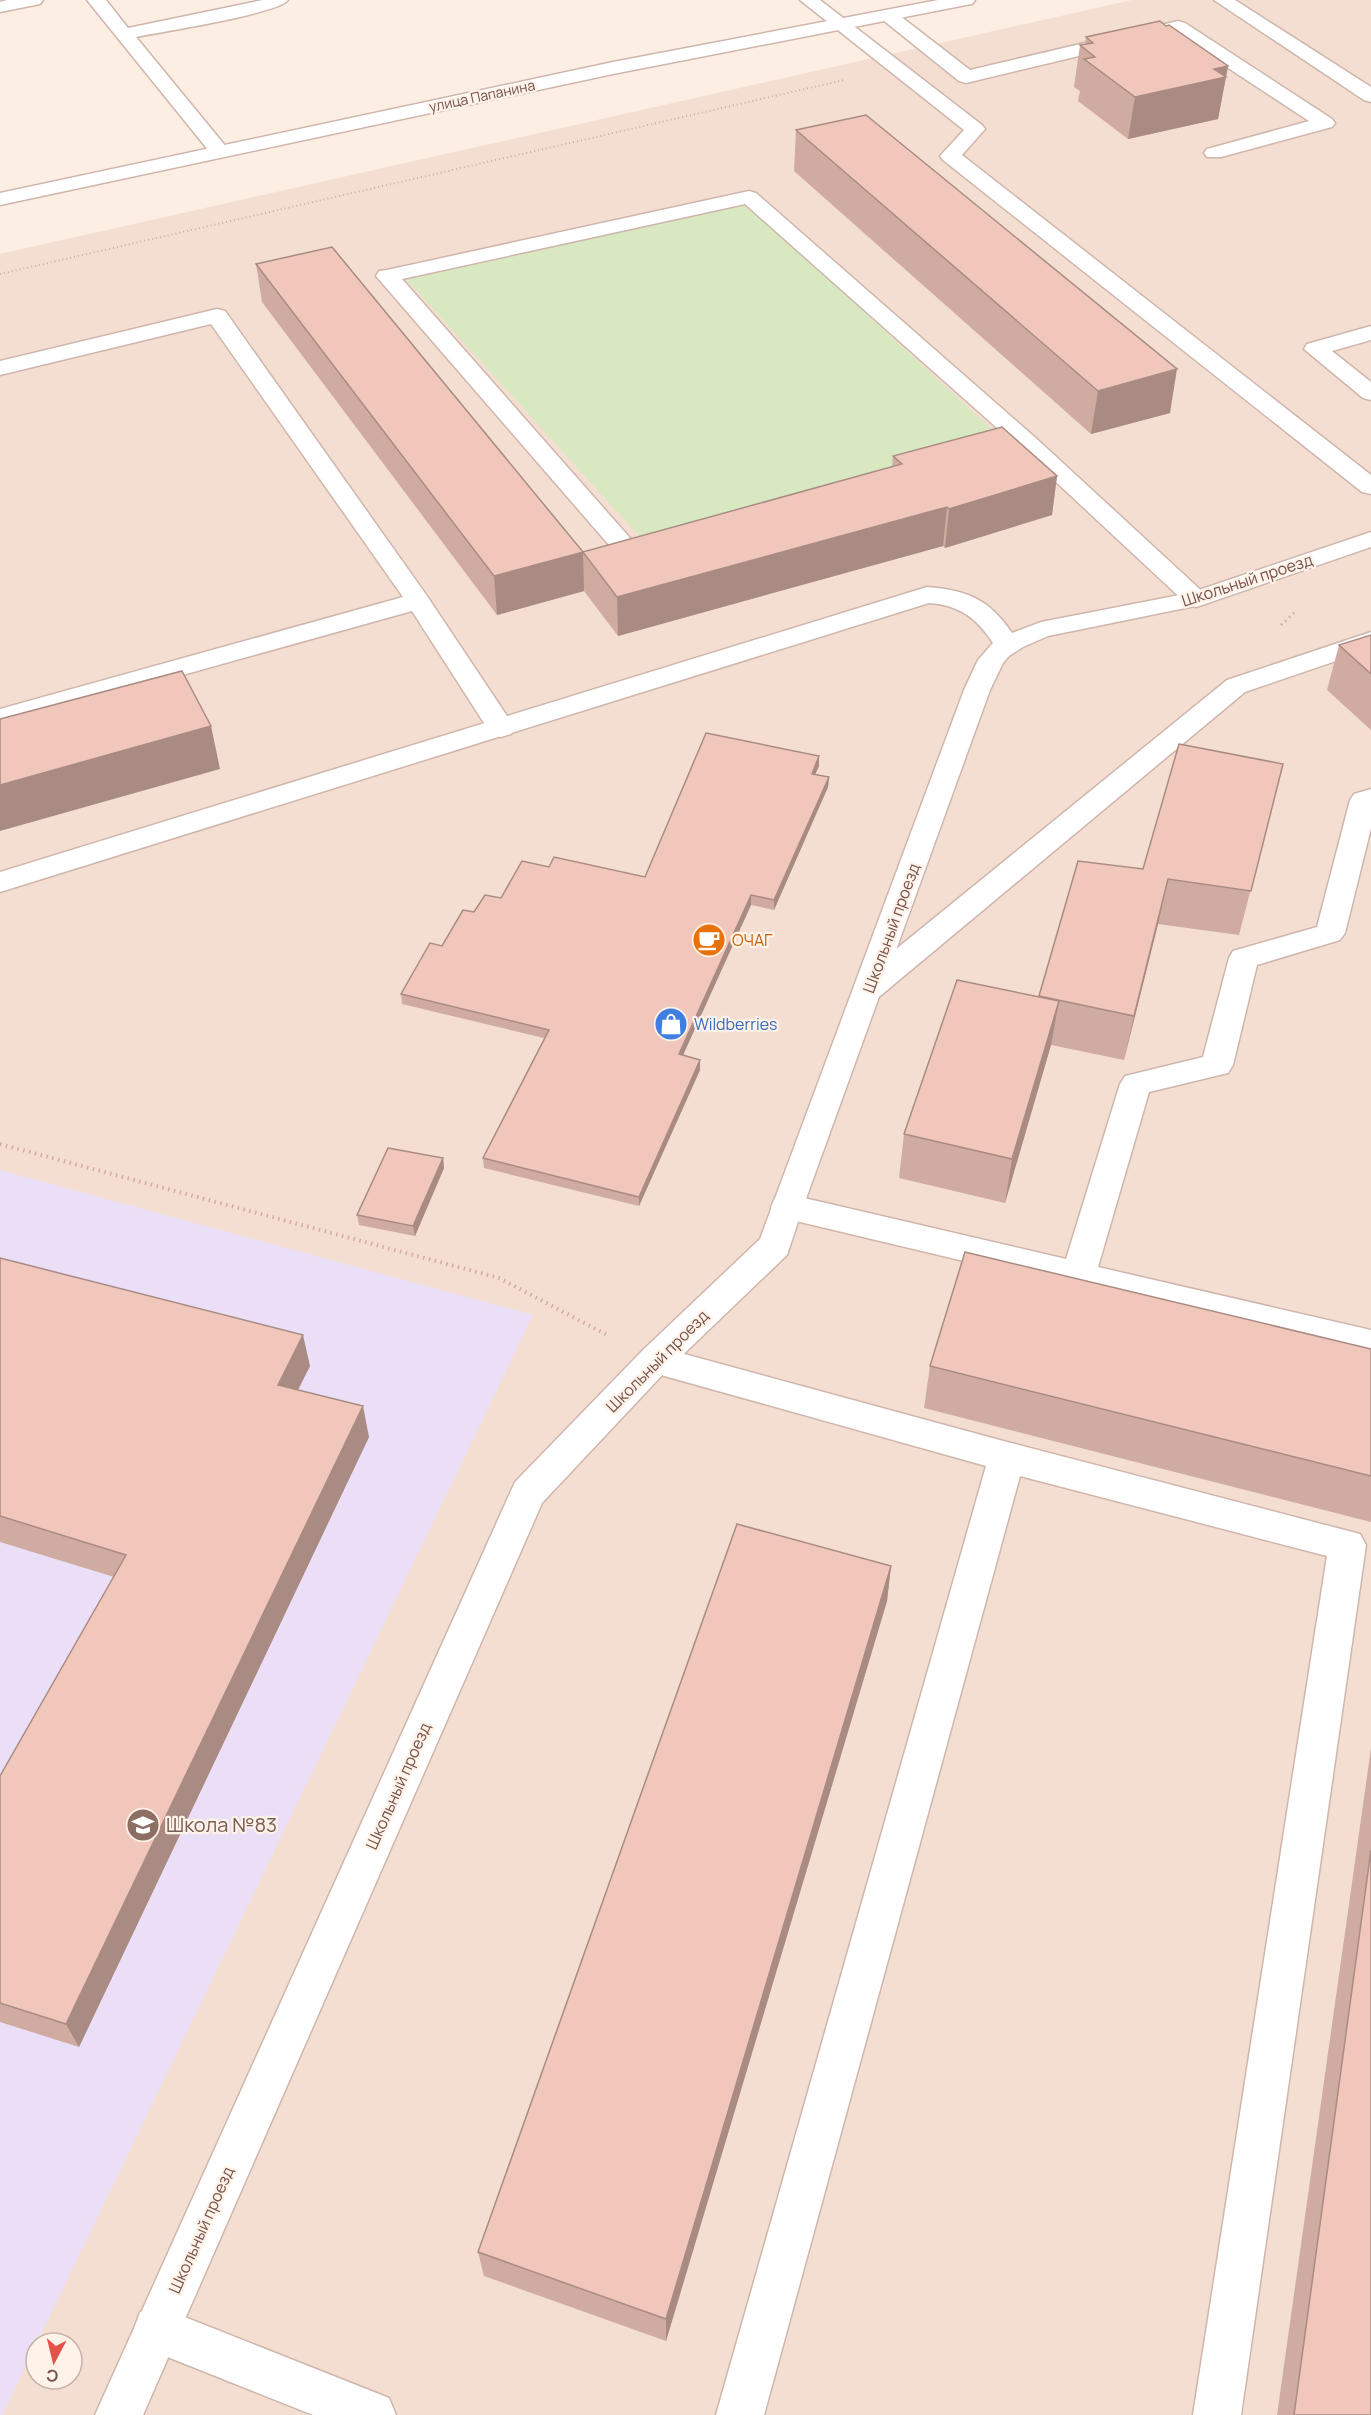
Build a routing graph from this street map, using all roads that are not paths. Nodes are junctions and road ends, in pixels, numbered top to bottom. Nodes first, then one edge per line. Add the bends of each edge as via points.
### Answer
1 (29, 0) edge
2 (96, 0) edge
3 (279, 0) edge
4 (809, 0) edge
5 (966, 0) edge
6 (1223, 0) edge
7 (0, 7) edge
8 (889, 16) junction
9 (840, 26) junction
10 (124, 34) junction
11 (1371, 96) edge
12 (220, 152) junction
13 (1214, 153) dead end
14 (0, 199) edge
15 (1371, 333) edge
16 (0, 368) edge
17 (1371, 393) edge
18 (1031, 446) junction
19 (962, 465) edge
20 (1371, 487) edge
21 (1371, 539) edge
22 (677, 542) edge
23 (1196, 598) junction
24 (418, 600) junction
25 (1371, 640) edge
26 (1007, 645) junction
27 (0, 718) edge
28 (501, 728) junction
29 (1371, 798) edge
30 (0, 882) edge
31 (869, 988) junction
32 (787, 1207) junction
33 (1078, 1276) junction
34 (1371, 1344) edge
35 (655, 1360) junction
36 (1007, 1458) junction
37 (157, 2329) junction
38 (119, 2415) edge
39 (372, 2415) edge
40 (740, 2415) edge
41 (1217, 2415) edge

1 - 7 street
2 - 10 street
3 - 10 street
4 - 9 street
5 - 8 street, улица Папанина
6 - 11 street
8 - 9 street, улица Папанина
8 - 13 street via 966,77 1178,27 1325,123
9 - 12 street, улица Папанина via 613,68
9 - 20 street via 975,129 950,156
10 - 12 street
12 - 14 street, улица Папанина
15 - 17 street via 1316,349
16 - 24 street via 218,316
18 - 19 street
18 - 22 street via 748,196 387,276 631,555
18 - 23 street
21 - 23 street, Школьный проезд
23 - 26 street, Школьный проезд via 1041,630
24 - 27 street
24 - 28 street
25 - 31 street via 1236,686
26 - 28 street via 981,610 950,596 927,595
26 - 31 street, Школьный проезд via 984,672
28 - 30 street
29 - 33 street via 1364,800 1330,933 1244,958 1217,1065 1136,1084
31 - 32 street, Школьный проезд
32 - 33 street
32 - 35 street, Школьный проезд via 775,1246
33 - 34 street
35 - 36 street
35 - 37 street, Школьный проезд via 528,1493
36 - 40 street
36 - 41 street via 1347,1545
37 - 38 street, Школьный проезд
37 - 39 street

